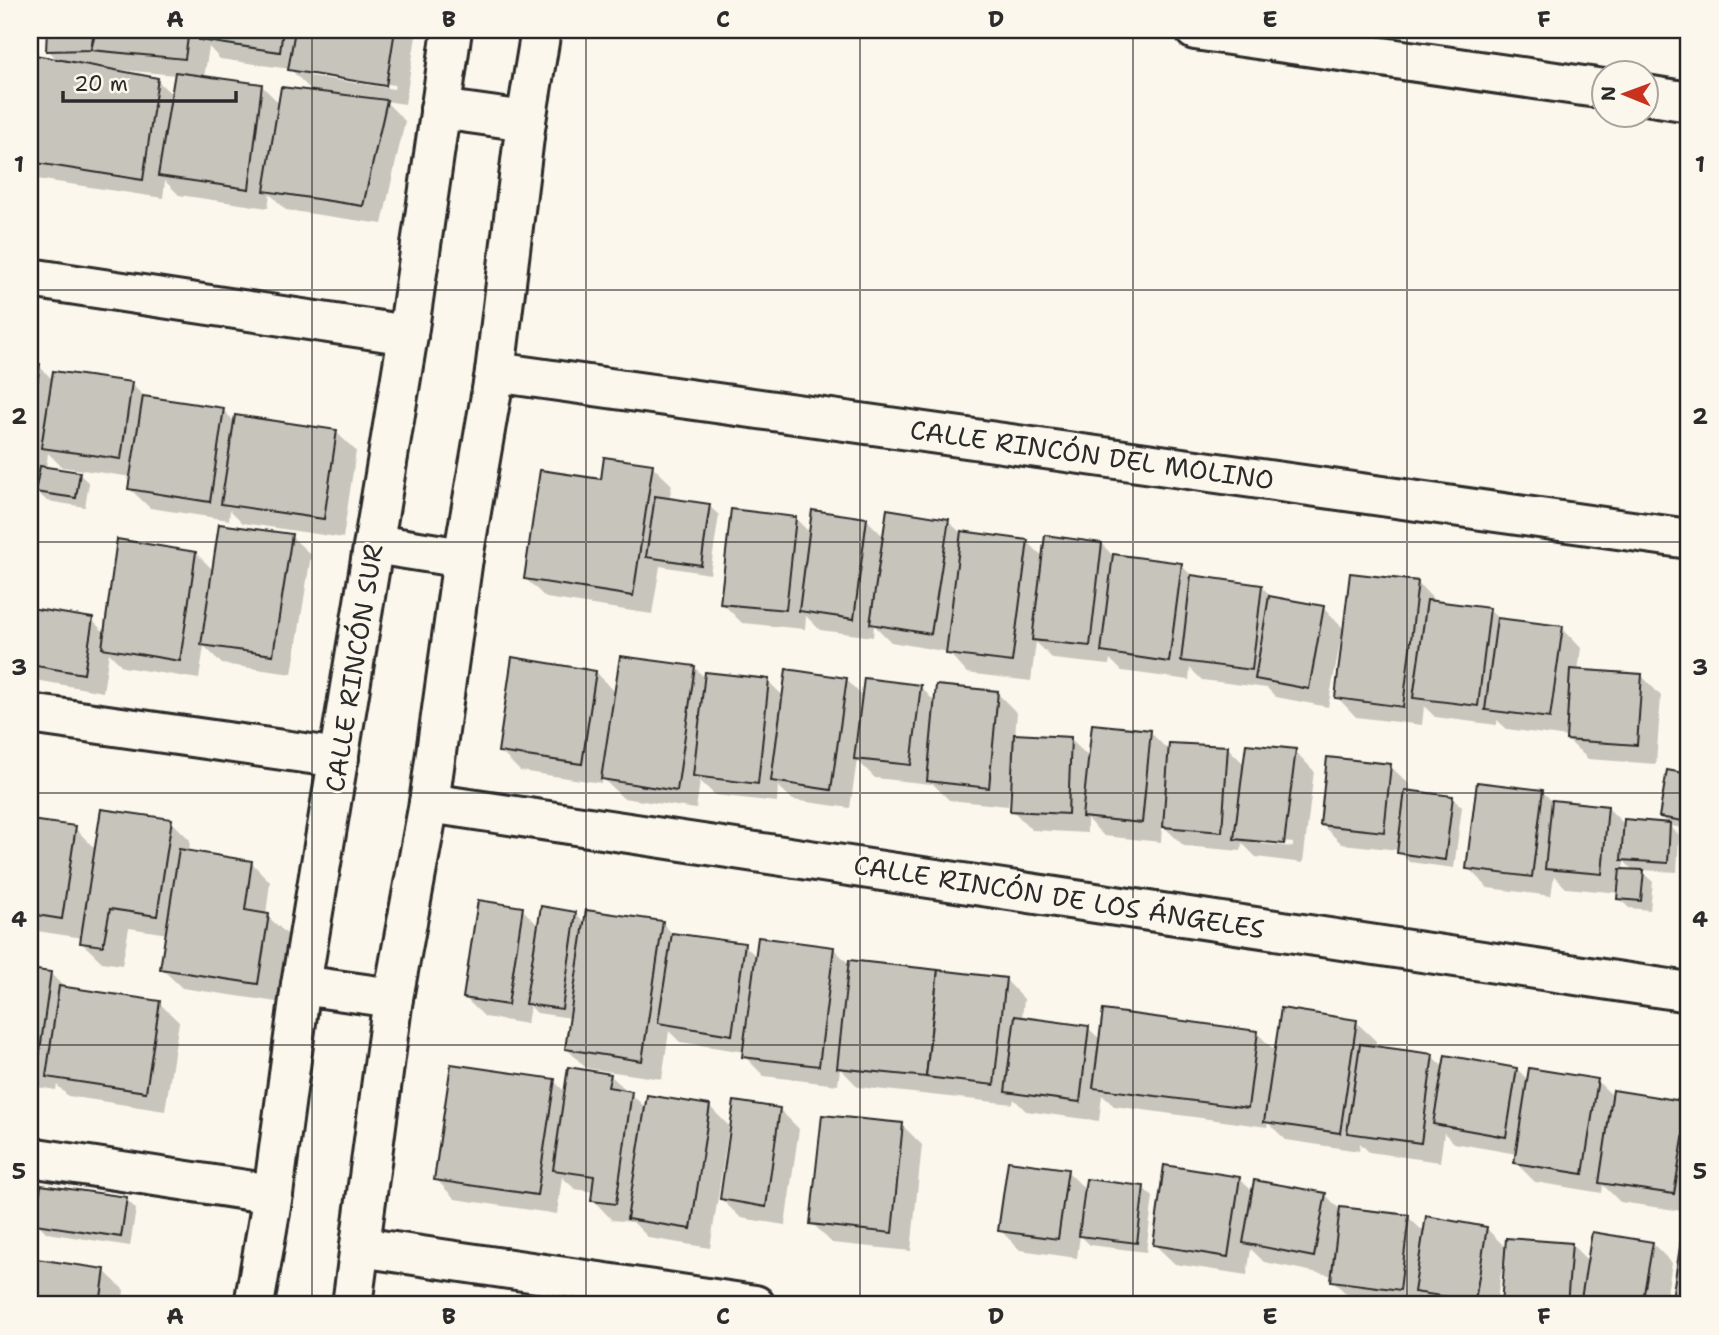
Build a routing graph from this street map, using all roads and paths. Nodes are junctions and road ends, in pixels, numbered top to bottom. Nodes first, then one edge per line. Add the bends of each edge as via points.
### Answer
1 (452, 30) edge
2 (541, 30) edge
3 (1195, 30) edge
4 (1590, 87) edge
5 (1660, 97) edge
6 (1689, 102) edge
7 (440, 109) junction
8 (526, 121) junction
9 (30, 278) edge
10 (408, 335) junction
11 (495, 372) junction
12 (1689, 539) edge
13 (374, 544) junction
14 (463, 558) junction
15 (30, 714) edge
16 (339, 758) junction
17 (429, 803) junction
18 (301, 985) junction
19 (1689, 992) edge
20 (393, 998) junction
21 (30, 1157) edge
22 (273, 1194) junction
23 (360, 1247) junction
24 (254, 1305) edge
25 (352, 1305) edge
26 (755, 1305) edge

1 - 7 street, CALLE RINCÓN SUR
2 - 8 street
3 - 4 street
5 - 6 street
7 - 8 street
7 - 10 street, CALLE RINCÓN SUR
8 - 11 street
9 - 10 street
10 - 13 street, CALLE RINCÓN SUR
11 - 12 street, CALLE RINCÓN DEL MOLINO
11 - 14 street
13 - 14 street
13 - 16 street, CALLE RINCÓN SUR
14 - 17 street
15 - 16 street
16 - 18 street, CALLE RINCÓN SUR
17 - 19 street, CALLE RINCÓN DE LOS ÁNGELES
17 - 20 street
18 - 20 street
18 - 22 street, CALLE RINCÓN SUR
20 - 23 street
21 - 22 street
22 - 24 street, CALLE RINCÓN SUR
23 - 25 street
23 - 26 street

